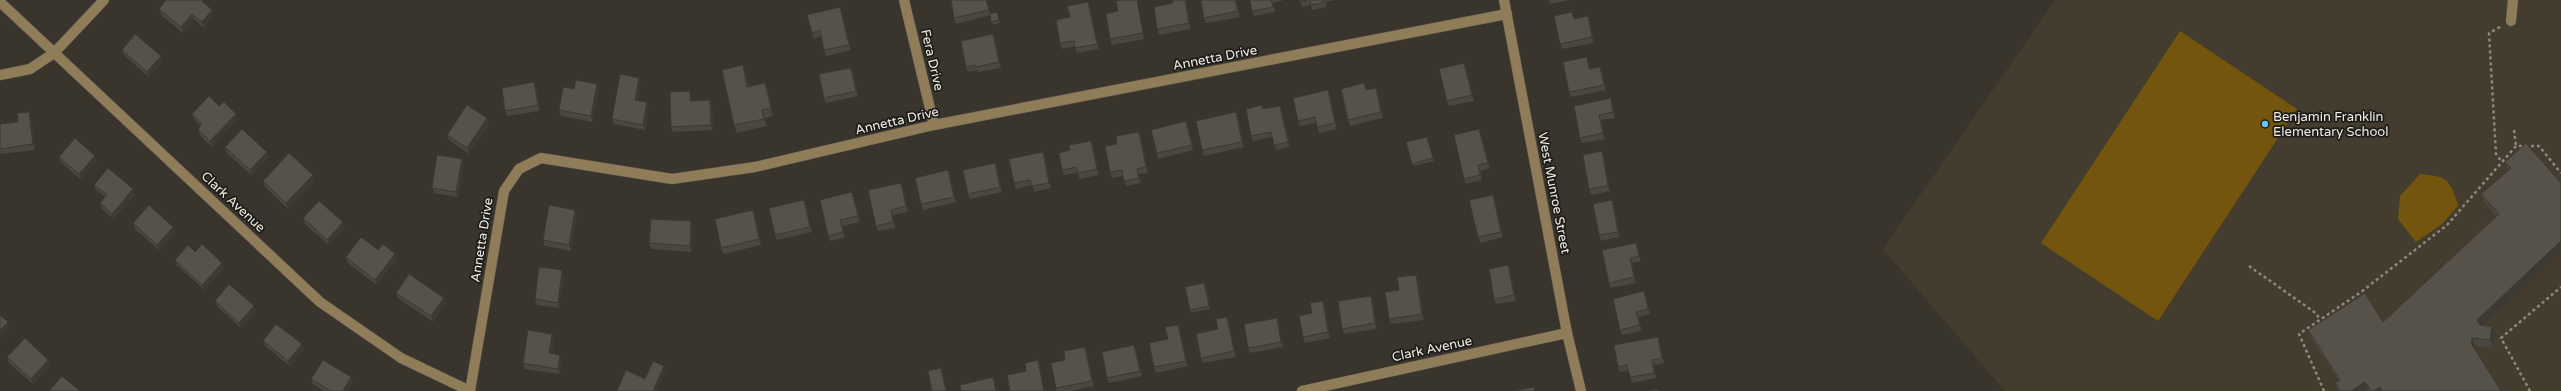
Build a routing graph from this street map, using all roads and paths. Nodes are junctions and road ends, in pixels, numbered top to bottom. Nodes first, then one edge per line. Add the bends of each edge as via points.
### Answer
1 (104, 0) edge
2 (904, 0) edge
3 (1504, 0) edge
4 (2513, 0) edge
5 (0, 2) edge
6 (1507, 14) junction
7 (2511, 21) joint
8 (54, 53) junction
9 (0, 75) edge
10 (934, 126) junction
11 (2514, 130) dead end
12 (2516, 146) junction
13 (2502, 162) junction
14 (2561, 173) edge
15 (2248, 266) dead end
16 (2561, 287) edge
17 (2320, 319) junction
18 (1568, 333) junction
19 (470, 391) edge
20 (1302, 391) edge
21 (1581, 391) edge
22 (2324, 391) edge
23 (2530, 391) edge

1 - 8 street
2 - 10 street, Fera Drive
3 - 6 street, West Munroe Street
4 - 7 street
5 - 8 street, Clark Avenue
6 - 10 street, Annetta Drive
6 - 18 street, West Munroe Street
7 - 13 path via 2489,33 2496,154
8 - 9 street via 30,69
8 - 19 street, Clark Avenue via 320,302 401,358
10 - 19 street, Annetta Drive via 755,167 672,179 541,158 520,168 504,191
11 - 12 path
12 - 13 path
12 - 14 path via 2539,146
13 - 17 path via 2447,225 2361,292
15 - 17 path
16 - 23 path via 2501,338
17 - 22 path via 2299,334
18 - 20 street, Clark Avenue
18 - 21 street, West Munroe Street

